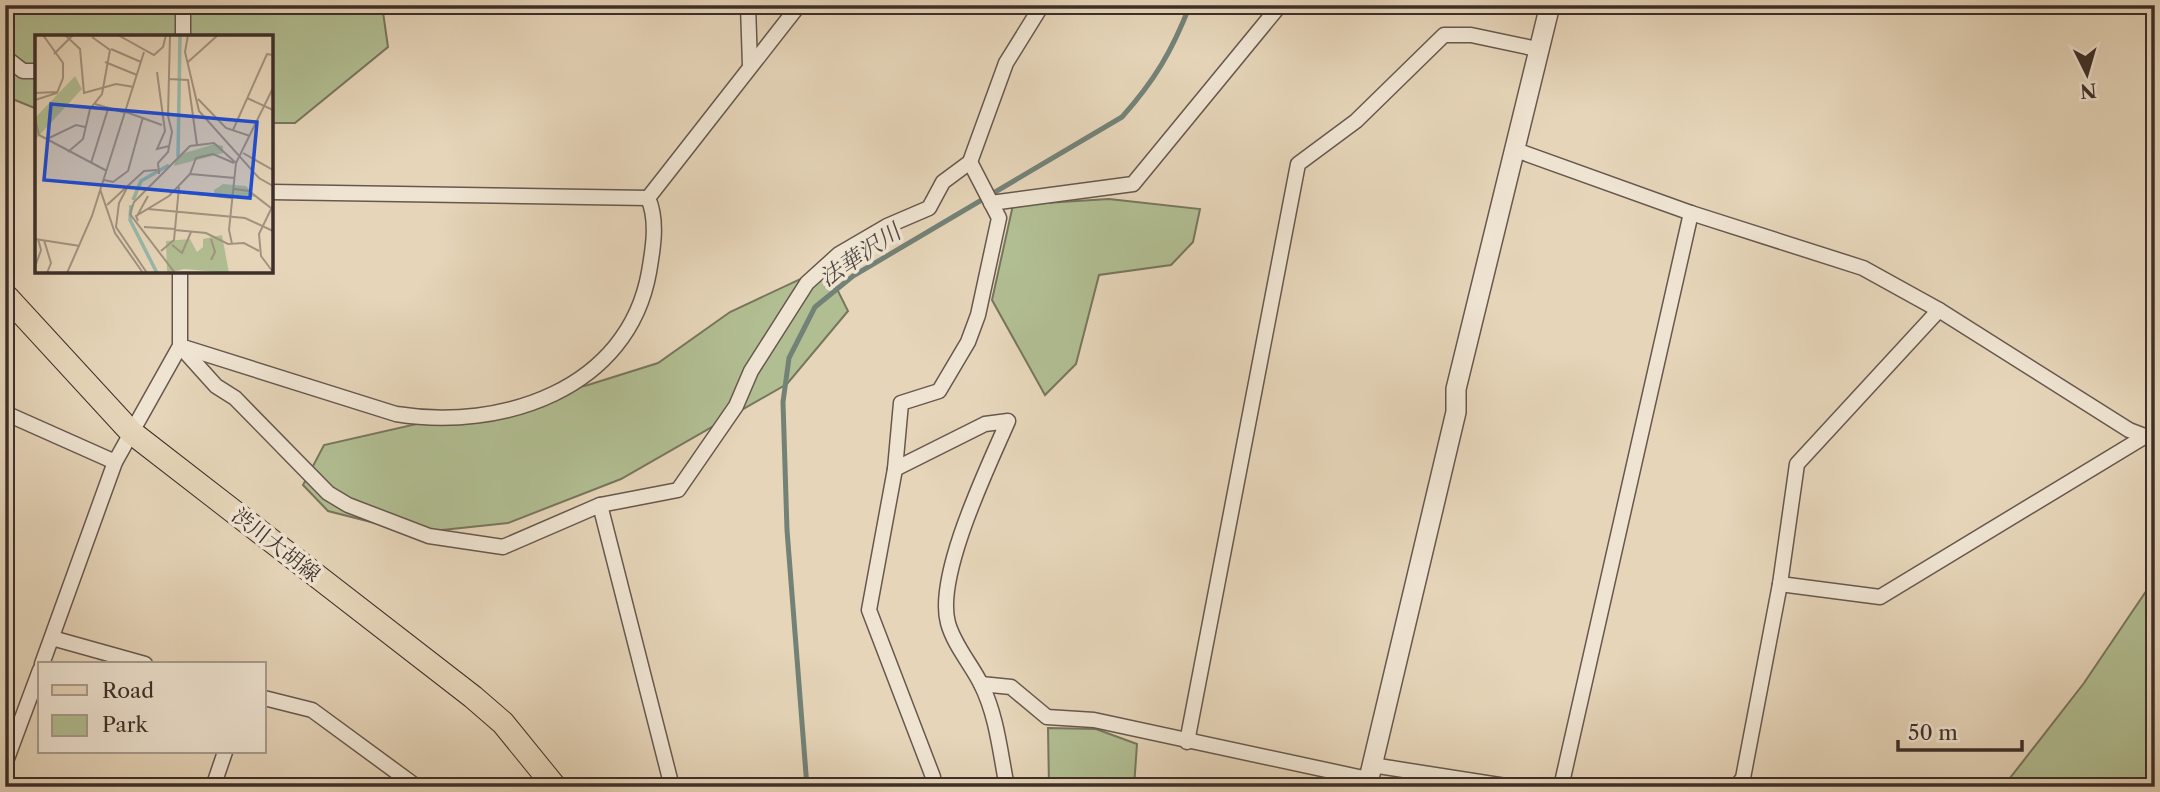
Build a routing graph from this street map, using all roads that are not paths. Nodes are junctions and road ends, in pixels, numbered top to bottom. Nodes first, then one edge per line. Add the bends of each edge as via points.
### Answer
1 (184, 5) edge
2 (748, 5) edge
3 (799, 5) edge
4 (1042, 5) edge
5 (1280, 5) edge
6 (1550, 5) edge
7 (183, 35) edge
8 (1537, 49) junction
9 (5, 57) edge
10 (750, 66) junction
11 (35, 71) edge
12 (1513, 149) junction
13 (970, 162) junction
14 (273, 192) edge
15 (648, 198) junction
16 (991, 203) junction
17 (1691, 213) junction
18 (180, 273) edge
19 (5, 295) edge
20 (1939, 310) junction
21 (180, 345) junction
22 (5, 413) edge
23 (131, 432) junction
24 (2149, 439) edge
25 (115, 462) junction
26 (895, 469) junction
27 (600, 505) junction
28 (1780, 584) junction
29 (52, 638) junction
30 (43, 662) edge
31 (138, 662) edge
32 (38, 675) edge
33 (981, 684) junction
34 (266, 698) edge
35 (1187, 742) junction
36 (224, 754) edge
37 (5, 764) edge
38 (1369, 777) edge
39 (213, 787) edge
40 (417, 787) edge
41 (555, 787) edge
42 (672, 787) edge
43 (933, 787) edge
44 (1007, 787) edge
45 (1512, 787) edge
46 (1561, 787) edge
47 (1736, 787) edge

1 - 7 street
2 - 10 street
3 - 10 street
4 - 13 street via 1006,63
5 - 16 street via 1133,184
6 - 8 street
8 - 12 street
8 - 35 street via 1471,35 1444,35 1356,121 1298,164
9 - 11 street via 23,71
10 - 15 street
12 - 17 street
12 - 38 street
13 - 16 street
13 - 27 street via 943,182 929,208 839,254 807,283 751,371 736,406 678,490
14 - 15 street
15 - 21 street via 653,250 647,284 624,336 592,372 534,403 486,415 428,419 396,414
16 - 26 street via 999,218 968,342 939,391 901,403
17 - 20 street via 1863,268
17 - 46 street
18 - 21 street
19 - 23 main road, 渋川大胡線
20 - 24 street
20 - 28 street via 1797,464
21 - 23 street
21 - 27 street via 216,386 236,398 328,493 429,537 503,547
22 - 25 street
23 - 25 street
23 - 41 main road, 渋川大胡線 via 473,697 503,723
24 - 28 street via 1880,597
25 - 29 street
26 - 33 street via 985,424 1008,421 977,493 945,590 948,623
26 - 43 street via 869,610
27 - 42 street
28 - 47 street via 1743,778
29 - 30 street
29 - 31 street
32 - 37 street
33 - 35 street via 1011,687 1046,717 1094,720
33 - 44 street via 993,714
34 - 40 street via 312,710
35 - 38 street
36 - 39 street
38 - 45 street

